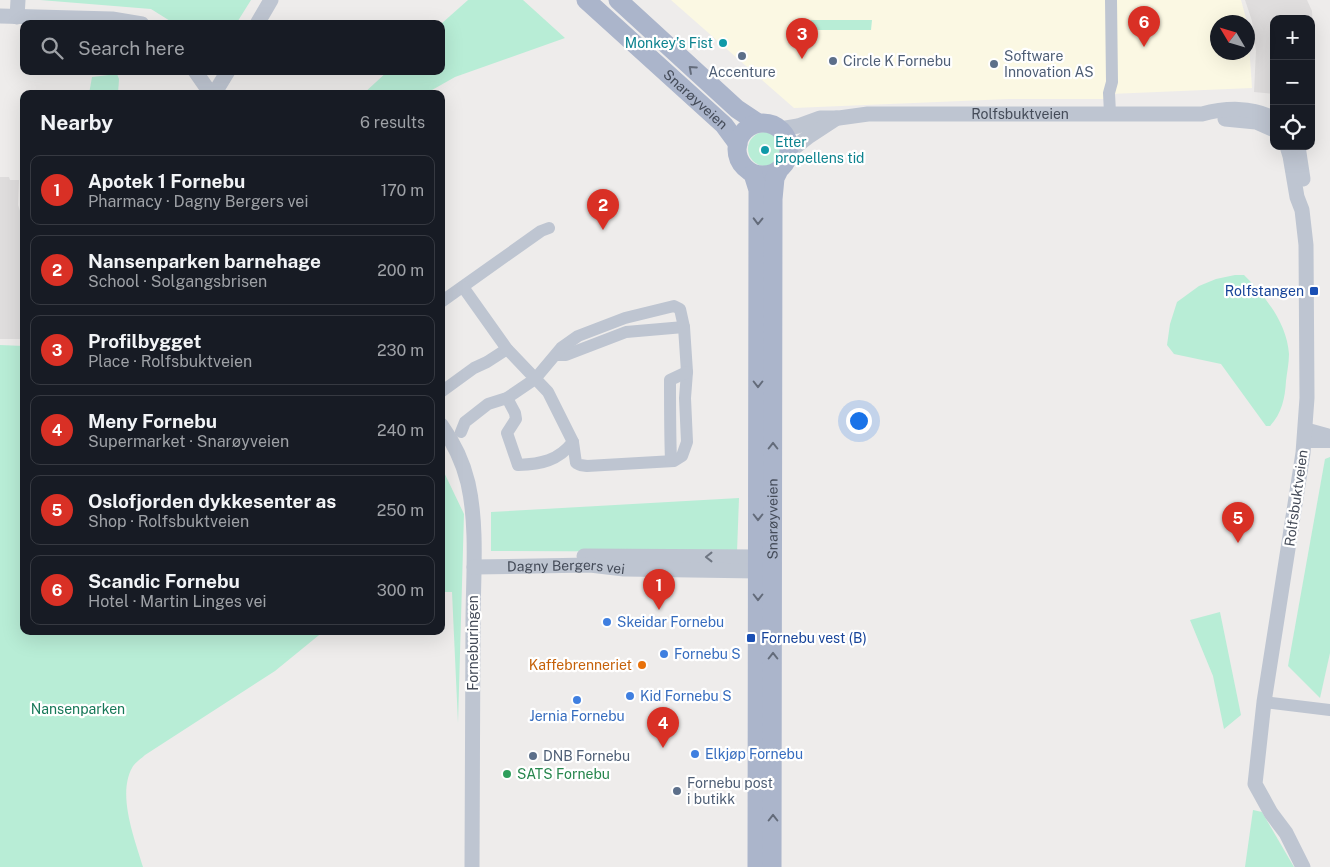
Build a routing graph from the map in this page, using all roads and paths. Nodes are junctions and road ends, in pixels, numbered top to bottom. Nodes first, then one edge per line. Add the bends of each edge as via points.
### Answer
1 (18, 0) edge
2 (271, 0) edge
3 (586, 0) edge
4 (1112, 0) edge
5 (620, 2) edge
6 (0, 16) edge
7 (18, 17) junction
8 (118, 20) edge
9 (259, 20) edge
10 (198, 75) edge
11 (225, 75) edge
12 (209, 90) edge
13 (215, 90) edge
14 (1110, 113) junction
15 (1202, 114) junction
16 (1270, 116) edge
17 (839, 118) junction
18 (758, 123) junction
19 (1270, 128) edge
20 (780, 129) junction
21 (738, 144) junction
22 (1288, 150) edge
23 (1299, 150) edge
24 (790, 151) junction
25 (778, 172) junction
26 (753, 174) junction
27 (1302, 210) junction
28 (549, 228) dead end
29 (463, 287) junction
30 (445, 299) edge
31 (684, 328) junction
32 (507, 349) junction
33 (556, 355) junction
34 (535, 380) junction
35 (445, 389) edge
36 (507, 398) junction
37 (445, 431) edge
38 (461, 432) dead end
39 (1305, 435) junction
40 (1330, 435) edge
41 (572, 442) junction
42 (1330, 442) edge
43 (473, 561) junction
44 (763, 561) junction
45 (1264, 702) junction
46 (1330, 710) edge
47 (472, 867) edge
48 (757, 867) edge
49 (772, 867) edge
50 (1303, 867) edge

1 - 7 street
2 - 9 street
3 - 21 main road, Snarøyveien via 724,125
4 - 14 street
18 -> 5 main road, Snarøyveien via 737,109
6 - 7 street
7 - 8 street
10 - 12 street
11 - 13 street
14 - 15 street, Rolfsbuktveien
14 - 17 street, Rolfsbuktveien via 887,113
15 - 16 street, Rolfsbuktveien via 1255,110
15 - 19 street, Rolfsbuktveien via 1256,122
17 - 20 street, Rolfsbuktveien via 820,118
17 - 24 street, Rolfsbuktveien
18 - 20 main road
18 - 21 main road via 743,133
20 - 24 main road via 788,139
21 - 26 main road via 739,159
22 - 27 street, Rolfsbuktveien
23 - 27 street, Rolfsbuktveien via 1304,195
24 - 25 main road via 785,165
25 - 26 main road via 766,176
44 -> 25 main road, Snarøyveien via 772,199
26 -> 44 main road, Snarøyveien via 758,190
27 - 39 street, Rolfsbuktveien via 1307,278
28 - 29 street
29 - 30 street
29 - 32 street
31 - 33 street via 626,332 566,355
31 - 33 street via 680,309 665,307 586,333 561,348
31 - 41 street via 687,372 670,380 671,461 580,465 576,463
32 - 34 street
32 - 35 street
33 - 34 street
34 - 36 street
34 - 41 street via 548,392
36 - 38 street via 488,404 465,422
36 - 41 street via 516,419 508,433 518,465 535,464 561,455
37 - 43 street, Forneburingen via 463,464 468,484
39 - 40 street
39 - 42 street
39 - 45 street, Rolfsbuktveien
43 - 44 street, Dagny Bergers vei
43 - 47 street, Forneburingen
44 -> 48 main road, Snarøyveien
49 -> 44 main road, Snarøyveien
45 - 46 street
45 - 50 street, Rolfsbuktveien via 1255,784

